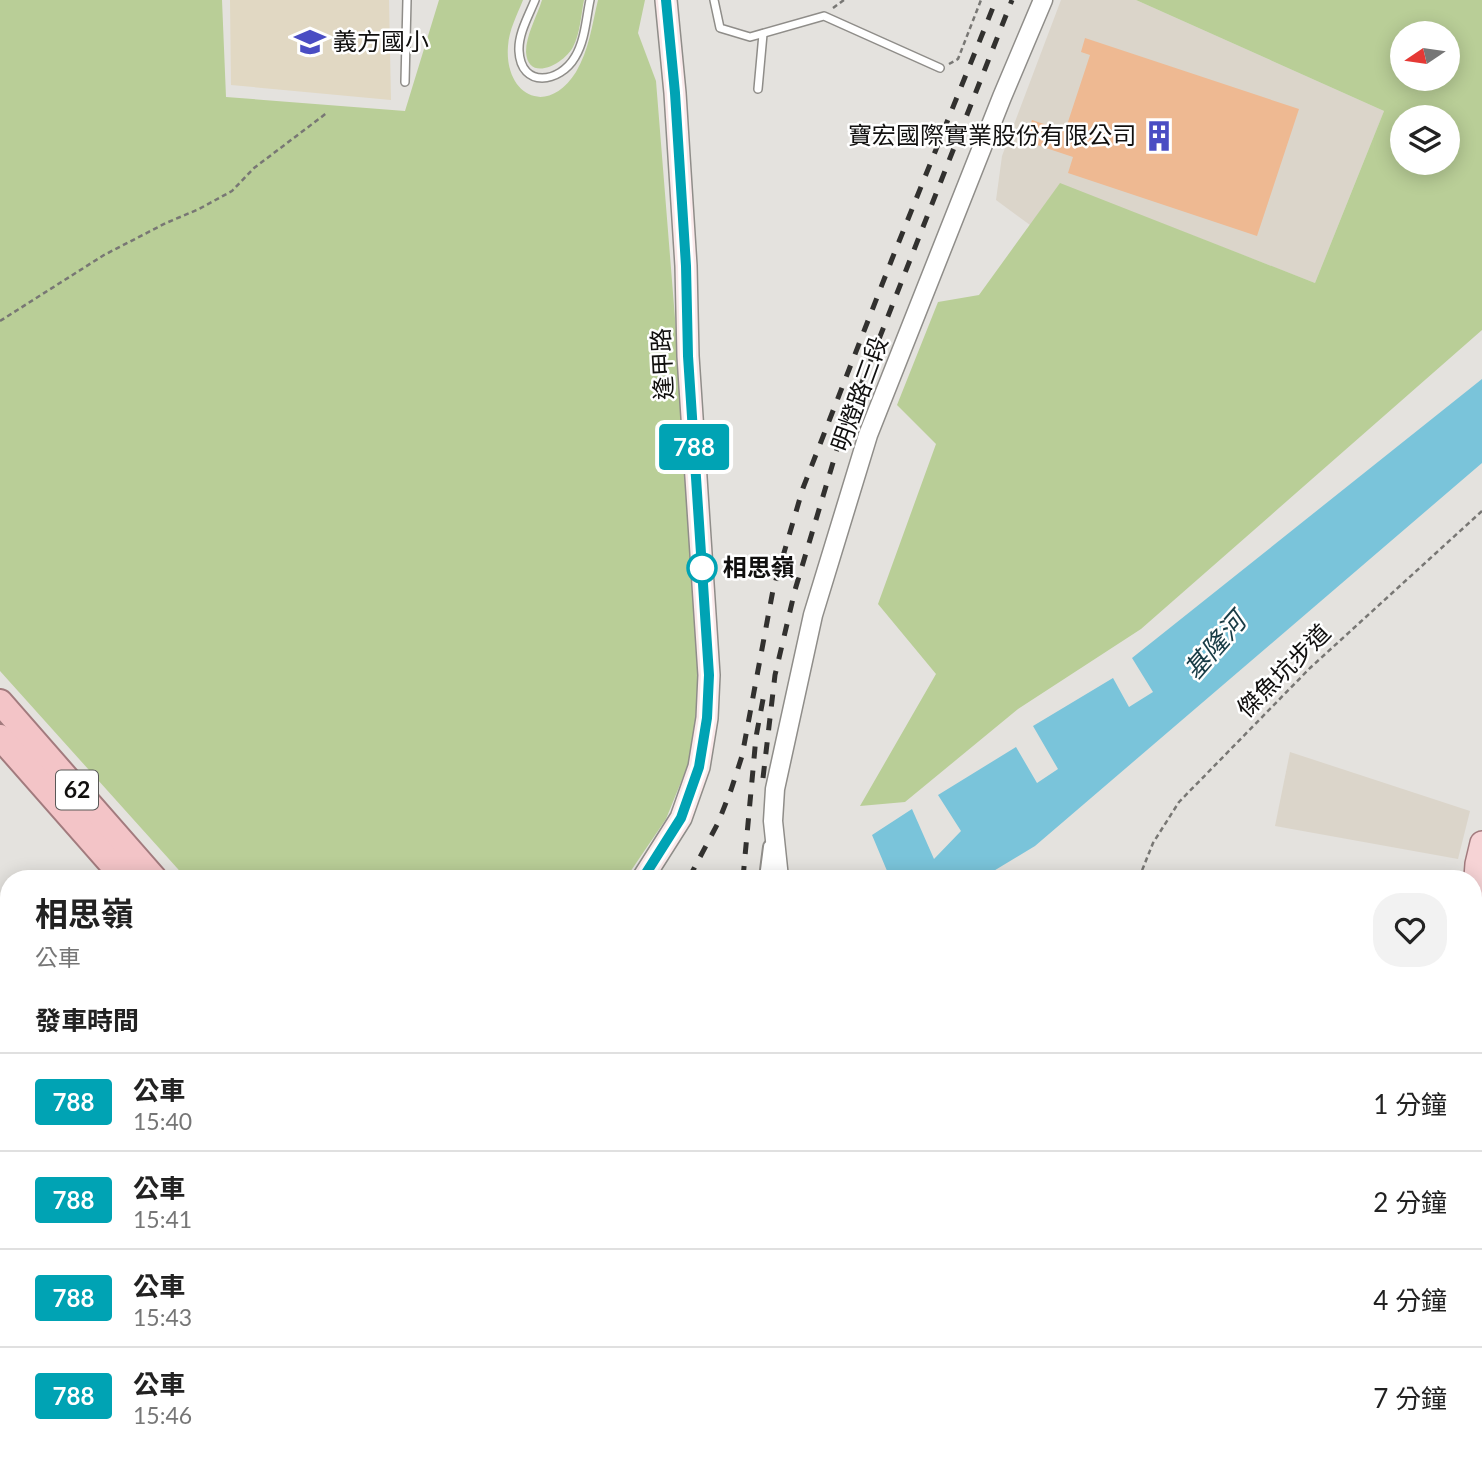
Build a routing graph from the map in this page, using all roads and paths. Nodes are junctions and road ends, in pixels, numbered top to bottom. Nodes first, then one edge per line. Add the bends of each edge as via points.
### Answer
1 (407, 0) edge
2 (535, 0) edge
3 (590, 0) edge
4 (666, 0) edge
5 (714, 0) edge
6 (981, 0) edge
7 (1043, 0) edge
8 (763, 34) junction
9 (940, 68) joint
10 (405, 82) dead end
11 (758, 89) dead end
12 (328, 112) dead end
13 (0, 321) edge
14 (1482, 511) edge
15 (0, 702) edge
16 (0, 737) edge
17 (774, 821) junction
18 (1482, 843) edge
19 (117, 870) edge
20 (147, 870) edge
21 (648, 870) edge
22 (768, 870) edge
23 (778, 870) edge
24 (1142, 870) edge
25 (1477, 870) edge

1 - 10 lane
2 - 3 lane via 519,51 531,76 540,79 563,72 574,60
4 - 21 main road, 逢甲路 via 709,675 699,767 681,818
5 - 8 lane via 720,27 750,37
6 - 9 path via 958,59
7 - 17 street, 明燈路三段 via 868,436 813,615 775,789
8 - 9 lane via 824,16
8 - 11 lane
12 - 13 path via 254,168 232,191 104,255
14 - 24 path, 傑魚坑步道 via 1310,668 1180,803 1153,843
15 - 20 highway, 62
16 - 19 highway, 62
17 - 22 street, 明燈路三段
17 - 23 street, 明燈路三段
18 - 25 main road

